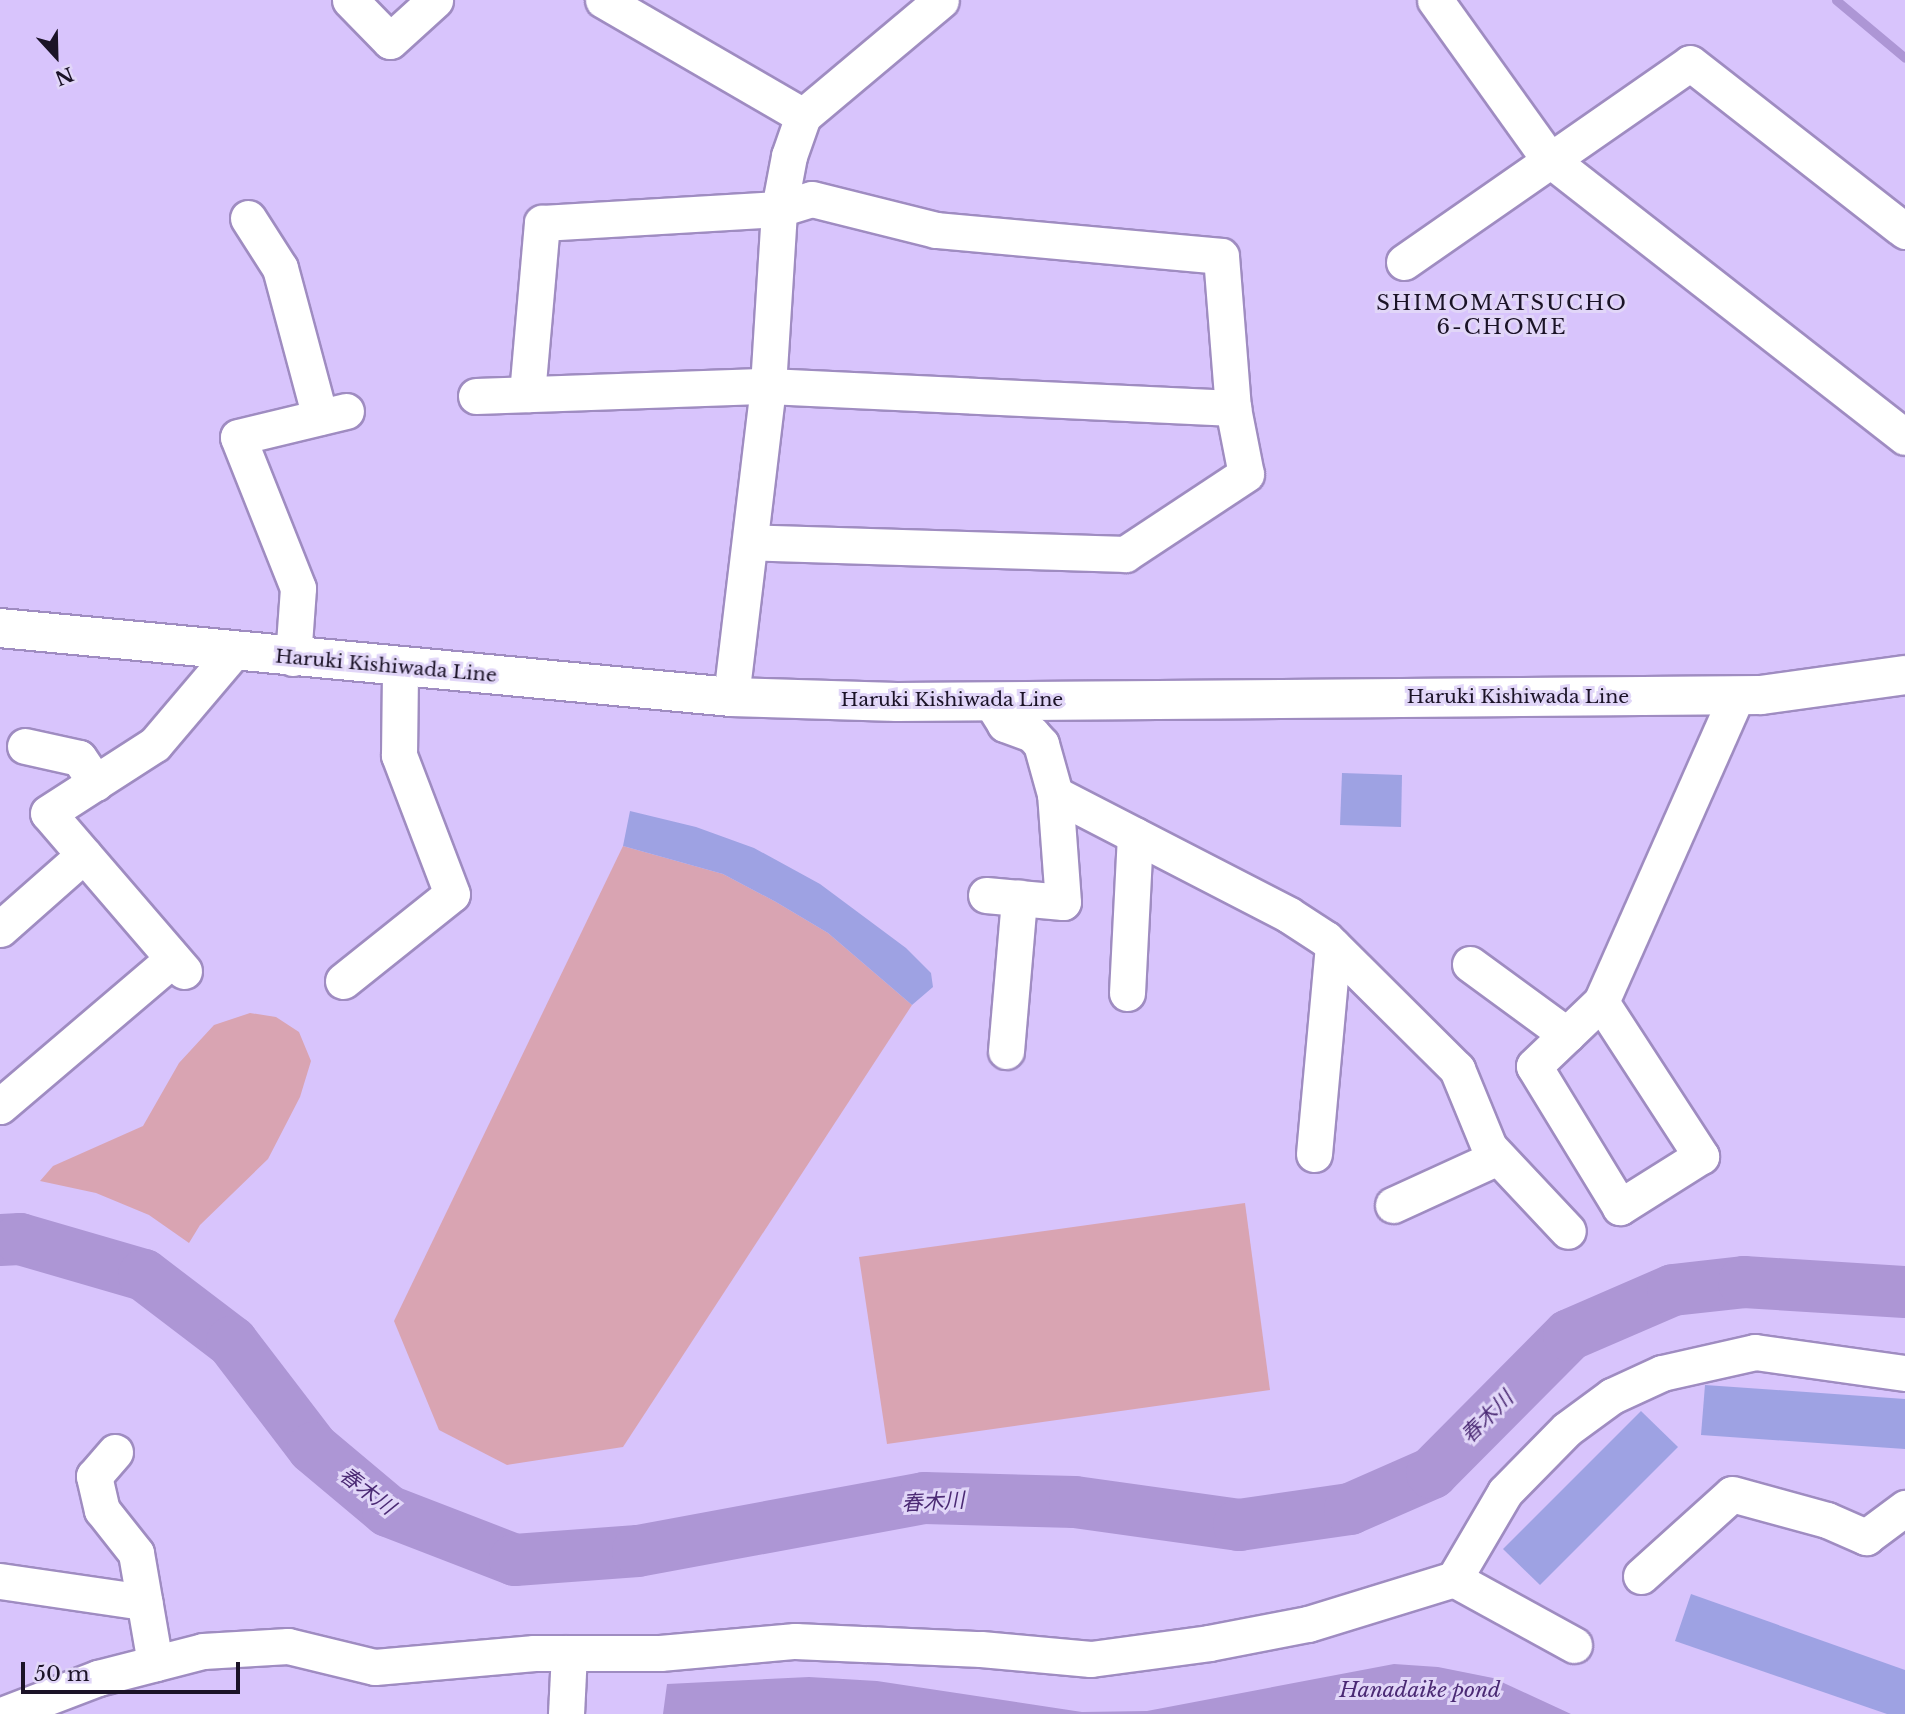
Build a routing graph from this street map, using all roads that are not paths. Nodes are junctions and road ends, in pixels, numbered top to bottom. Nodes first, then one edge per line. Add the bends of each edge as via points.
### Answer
1 (350, 0) edge
2 (435, 0) edge
3 (603, 0) edge
4 (941, 0) edge
5 (1435, 0) edge
6 (803, 116) junction
7 (1548, 159) junction
8 (779, 209) junction
9 (248, 218) dead end
10 (1905, 231) edge
11 (1404, 262) dead end
12 (768, 386) junction
13 (527, 394) junction
14 (476, 397) dead end
15 (1233, 408) junction
16 (1905, 437) edge
17 (750, 542) junction
18 (0, 628) edge
19 (233, 652) junction
20 (293, 658) junction
21 (400, 667) junction
22 (1905, 676) edge
23 (1737, 695) junction
24 (731, 697) junction
25 (991, 702) junction
26 (25, 746) dead end
27 (96, 783) junction
28 (1055, 794) junction
29 (1135, 835) junction
30 (84, 855) junction
31 (0, 929) edge
32 (1333, 946) junction
33 (1470, 964) dead end
34 (343, 981) dead end
35 (1126, 993) dead end
36 (1601, 1002) junction
37 (1567, 1035) junction
38 (1006, 1051) dead end
39 (0, 1106) edge
40 (1314, 1154) dead end
41 (1498, 1157) junction
42 (1393, 1205) dead end
43 (1568, 1231) dead end
44 (1905, 1373) edge
45 (115, 1451) dead end
46 (1905, 1508) edge
47 (1640, 1576) dead end
48 (1454, 1579) junction
49 (0, 1581) edge
50 (144, 1602) junction
51 (1574, 1645) dead end
52 (569, 1653) junction
53 (155, 1663) junction
54 (4, 1714) edge
55 (566, 1714) edge

1 - 2 street via 390,41
3 - 6 street
4 - 6 street
5 - 7 street
6 - 8 street
7 - 10 street via 1690,63
7 - 11 street
7 - 16 street
8 - 12 street
8 - 13 street via 542,223
8 - 15 street via 812,200 936,230 1221,256
9 - 20 street via 280,268 333,414 238,437 298,588
12 - 13 street
12 - 15 street
12 - 17 street
13 - 14 street
15 - 17 street via 1246,474 1125,554
17 - 24 street
18 - 19 main road, Haruki Kishiwada Line
19 - 20 main road, Haruki Kishiwada Line
19 - 27 street via 155,744
20 - 21 main road, Haruki Kishiwada Line
21 - 24 main road, Haruki Kishiwada Line
21 - 34 street via 399,755 452,894
22 - 23 main road, Haruki Kishiwada Line
23 - 25 main road, Haruki Kishiwada Line
23 - 36 street
24 - 25 main road, Haruki Kishiwada Line
25 - 28 street via 1005,723 1032,734 1041,744
26 - 27 street via 79,758
27 - 30 street via 48,813
28 - 29 street
28 - 38 street via 1063,902 1002,896
29 - 32 street via 1289,915
29 - 35 street
30 - 31 street
30 - 39 street via 178,965
32 - 40 street
32 - 41 street via 1457,1069 1489,1147
33 - 37 street
36 - 37 street
36 - 37 street via 1701,1156 1620,1207 1534,1066
41 - 42 street
41 - 43 street
44 - 48 street via 1755,1352 1662,1373 1612,1396 1567,1429 1505,1493
45 - 50 street via 94,1476 102,1510 136,1553
46 - 47 street via 1866,1537 1827,1520 1732,1494
48 - 51 street
48 - 52 street via 1308,1624 1091,1659 795,1641 660,1653
49 - 50 street
50 - 53 street
52 - 53 street via 375,1667 288,1646 203,1651
52 - 55 street
53 - 54 street via 98,1678

